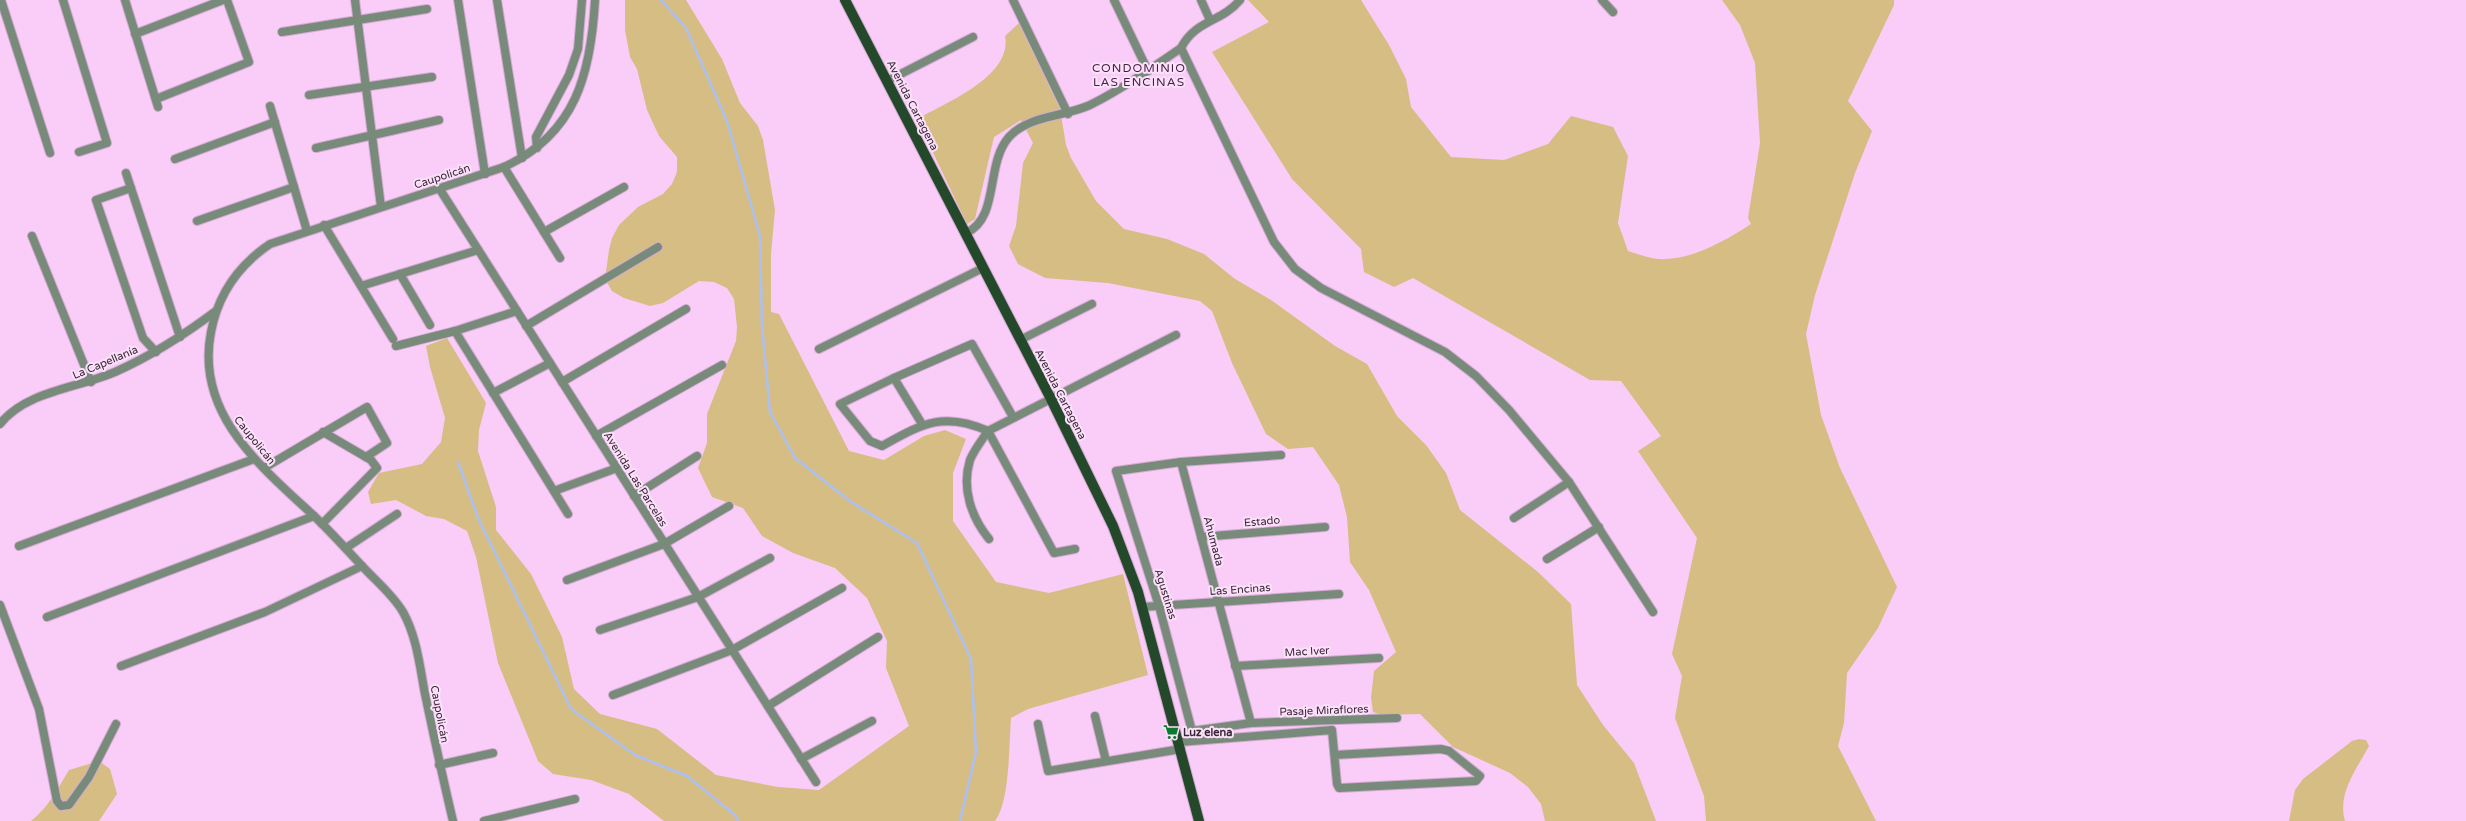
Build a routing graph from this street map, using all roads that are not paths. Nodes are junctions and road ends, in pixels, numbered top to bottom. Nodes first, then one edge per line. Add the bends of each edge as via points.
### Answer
1 (2, 0) edge
2 (63, 0) edge
3 (125, 0) edge
4 (223, 0) edge
5 (227, 0) edge
6 (355, 0) edge
7 (458, 0) edge
8 (497, 0) edge
9 (582, 0) edge
10 (595, 0) edge
11 (845, 0) edge
12 (1013, 0) edge
13 (1114, 0) edge
14 (1201, 0) edge
15 (1240, 0) edge
16 (1602, 0) edge
17 (427, 9) dead end
18 (1613, 12) dead end
19 (358, 20) junction
20 (1210, 20) junction
21 (282, 32) dead end
22 (135, 34) junction
23 (973, 37) dead end
24 (1181, 48) junction
25 (1148, 71) junction
26 (432, 77) dead end
27 (887, 81) junction
28 (366, 87) junction
29 (309, 95) dead end
30 (156, 99) junction
31 (270, 106) dead end
32 (158, 107) dead end
33 (1068, 114) junction
34 (439, 120) dead end
35 (275, 122) junction
36 (371, 135) junction
37 (316, 148) dead end
38 (536, 148) junction
39 (79, 152) dead end
40 (50, 153) dead end
41 (522, 158) junction
42 (175, 159) dead end
43 (504, 167) junction
44 (126, 173) dead end
45 (485, 174) junction
46 (294, 187) junction
47 (624, 187) dead end
48 (131, 188) junction
49 (439, 188) junction
50 (380, 207) junction
51 (197, 221) dead end
52 (324, 225) junction
53 (307, 231) junction
54 (544, 232) junction
55 (966, 233) junction
56 (32, 236) dead end
57 (658, 247) dead end
58 (478, 250) junction
59 (560, 258) dead end
60 (984, 268) junction
61 (400, 274) junction
62 (361, 286) junction
63 (1092, 304) dead end
64 (686, 309) dead end
65 (216, 311) junction
66 (517, 311) junction
67 (430, 325) dead end
68 (526, 326) junction
69 (455, 331) junction
70 (1176, 335) dead end
71 (180, 337) junction
72 (1020, 340) junction
73 (819, 349) dead end
74 (156, 352) junction
75 (550, 363) junction
76 (722, 366) dead end
77 (894, 378) junction
78 (91, 382) junction
79 (562, 382) junction
80 (493, 393) junction
81 (1051, 399) junction
82 (1013, 417) junction
83 (0, 424) edge
84 (922, 424) junction
85 (988, 431) junction
86 (323, 432) junction
87 (596, 436) junction
88 (1281, 455) dead end
89 (697, 456) dead end
90 (366, 457) junction
91 (254, 459) junction
92 (1181, 462) junction
93 (264, 468) junction
94 (617, 468) junction
95 (1569, 482) junction
96 (554, 491) junction
97 (634, 496) junction
98 (729, 506) dead end
99 (397, 514) dead end
100 (568, 514) dead end
101 (314, 516) junction
102 (1514, 518) dead end
103 (322, 524) junction
104 (1324, 527) dead end
105 (1599, 527) junction
106 (1201, 537) junction
107 (989, 540) dead end
108 (664, 544) junction
109 (19, 546) dead end
110 (346, 548) junction
111 (1075, 549) dead end
112 (770, 558) dead end
113 (1547, 559) dead end
114 (362, 566) junction
115 (567, 580) dead end
116 (842, 588) dead end
117 (1339, 594) dead end
118 (698, 597) junction
119 (1219, 601) junction
120 (0, 605) edge
121 (1159, 606) junction
122 (1142, 607) junction
123 (1653, 612) dead end
124 (46, 617) dead end
125 (600, 630) dead end
126 (878, 637) dead end
127 (732, 650) junction
128 (1379, 658) dead end
129 (121, 666) dead end
130 (1236, 666) junction
131 (613, 695) dead end
132 (768, 706) junction
133 (1095, 716) dead end
134 (1397, 718) dead end
135 (872, 721) dead end
136 (1251, 723) junction
137 (116, 724) dead end
138 (1038, 724) dead end
139 (1180, 745) junction
140 (493, 753) dead end
141 (1335, 755) junction
142 (801, 759) junction
143 (1106, 761) junction
144 (439, 765) junction
145 (816, 782) dead end
146 (575, 799) dead end
147 (453, 821) edge
148 (484, 821) edge
149 (1199, 821) edge

1 - 40 street
2 - 39 street via 107,142
3 - 22 street
4 - 22 street
5 - 30 street via 249,62
6 - 19 street
7 - 45 street
8 - 41 street
9 - 38 street via 578,50 570,75 536,137
10 - 38 street, Caupolicán via 588,59 579,90 562,122
11 - 27 main road, Avenida Cartagena
12 - 33 street
13 - 25 street
14 - 20 street
15 - 20 street via 1224,14
16 - 18 street
17 - 19 street
19 - 21 street
19 - 28 street
20 - 24 street via 1192,31
22 - 30 street
23 - 27 street
24 - 25 street
24 - 95 street via 1268,232 1287,260 1320,288 1461,363 1509,410
25 - 33 street via 1090,105
26 - 28 street
27 - 55 main road, Avenida Cartagena
28 - 29 street
28 - 36 street
30 - 32 street
31 - 35 street
33 - 55 street via 1030,122 1009,136 997,158 983,219
34 - 36 street
35 - 42 street
35 - 46 street
36 - 37 street
36 - 50 street
38 - 41 street, Caupolicán
41 - 43 street, Caupolicán
43 - 45 street, Caupolicán
43 - 54 street
44 - 48 street
45 - 49 street, Caupolicán
46 - 51 street
46 - 53 street
47 - 54 street
48 - 71 street
48 - 74 street via 96,200 143,338
49 - 50 street, Caupolicán
49 - 58 street, Avenida Las Parcelas
50 - 52 street, Caupolicán
52 - 53 street, Caupolicán
52 - 62 street
53 - 65 street, Caupolicán via 270,244 250,259 227,288
54 - 59 street
55 - 60 main road, Avenida Cartagena
56 - 78 street
57 - 68 street
58 - 61 street
58 - 66 street, Avenida Las Parcelas
60 - 72 main road, Avenida Cartagena
60 - 73 street
61 - 62 street
61 - 67 street
62 - 69 street via 394,343
63 - 72 street
64 - 79 street
65 - 71 street, La Capellanía
65 - 91 street, Caupolicán via 208,350 213,390 229,427
66 - 68 street, Avenida Las Parcelas
66 - 69 street
68 - 75 street, Avenida Las Parcelas
69 - 80 street
70 - 81 street
71 - 74 street, La Capellanía
72 - 81 main road, Avenida Cartagena
74 - 78 street, La Capellanía
75 - 79 street, Avenida Las Parcelas
75 - 80 street
76 - 87 street
77 - 82 street via 972,344
77 - 84 street
77 - 84 street via 840,404 870,441 882,446
78 - 83 street, La Capellanía via 34,399 16,409
79 - 87 street, Avenida Las Parcelas
80 - 96 street
81 - 82 street
81 - 122 main road, Avenida Cartagena via 1113,526
82 - 85 street
84 - 85 street via 953,421 971,424
85 - 107 street via 971,459 967,488 973,514
85 - 111 street via 1054,553
86 - 90 street
86 - 90 street via 367,407 387,443
86 - 93 street
87 - 94 street, Avenida Las Parcelas
88 - 92 street
89 - 97 street
90 - 103 street via 376,465 373,474
91 - 93 street, Caupolicán
91 - 109 street
92 - 106 street, Ahumada
92 - 121 street, Agustinas via 1116,471
93 - 101 street, Caupolicán
94 - 96 street
94 - 97 street, Avenida Las Parcelas
95 - 102 street
95 - 105 street
96 - 100 street
97 - 108 street, Avenida Las Parcelas
98 - 108 street
99 - 110 street
101 - 103 street, Caupolicán
101 - 124 street
103 - 110 street, Caupolicán
104 - 106 street, Estado
105 - 113 street
105 - 123 street
106 - 119 street, Ahumada
108 - 115 street
108 - 118 street, Avenida Las Parcelas
110 - 114 street, Caupolicán
112 - 118 street
114 - 129 street via 265,612
114 - 144 street, Caupolicán via 392,597 408,622
116 - 127 street
117 - 119 street, Las Encinas
118 - 125 street
118 - 127 street, Avenida Las Parcelas
119 - 121 street, Las Encinas
119 - 130 street, Ahumada
120 - 137 street via 37,703 57,801 61,806 69,805 86,782
121 - 122 street, Las Encinas
121 - 136 street, Agustinas via 1192,731
122 - 139 main road, Avenida Cartagena
126 - 132 street
127 - 131 street
127 - 132 street, Avenida Las Parcelas
128 - 130 street, Mac Iver
130 - 136 street, Ahumada
132 - 142 street, Avenida Las Parcelas
133 - 143 street
134 - 136 street, Pasaje Miraflores
135 - 142 street
138 - 143 street via 1048,771
139 - 141 street via 1332,730
139 - 143 street
139 - 149 main road, Avenida Cartagena
140 - 144 street
141 - 141 street via 1337,784 1343,789 1476,781 1480,776 1449,751 1441,749
142 - 145 street, Avenida Las Parcelas
144 - 147 street, Caupolicán
146 - 148 street

